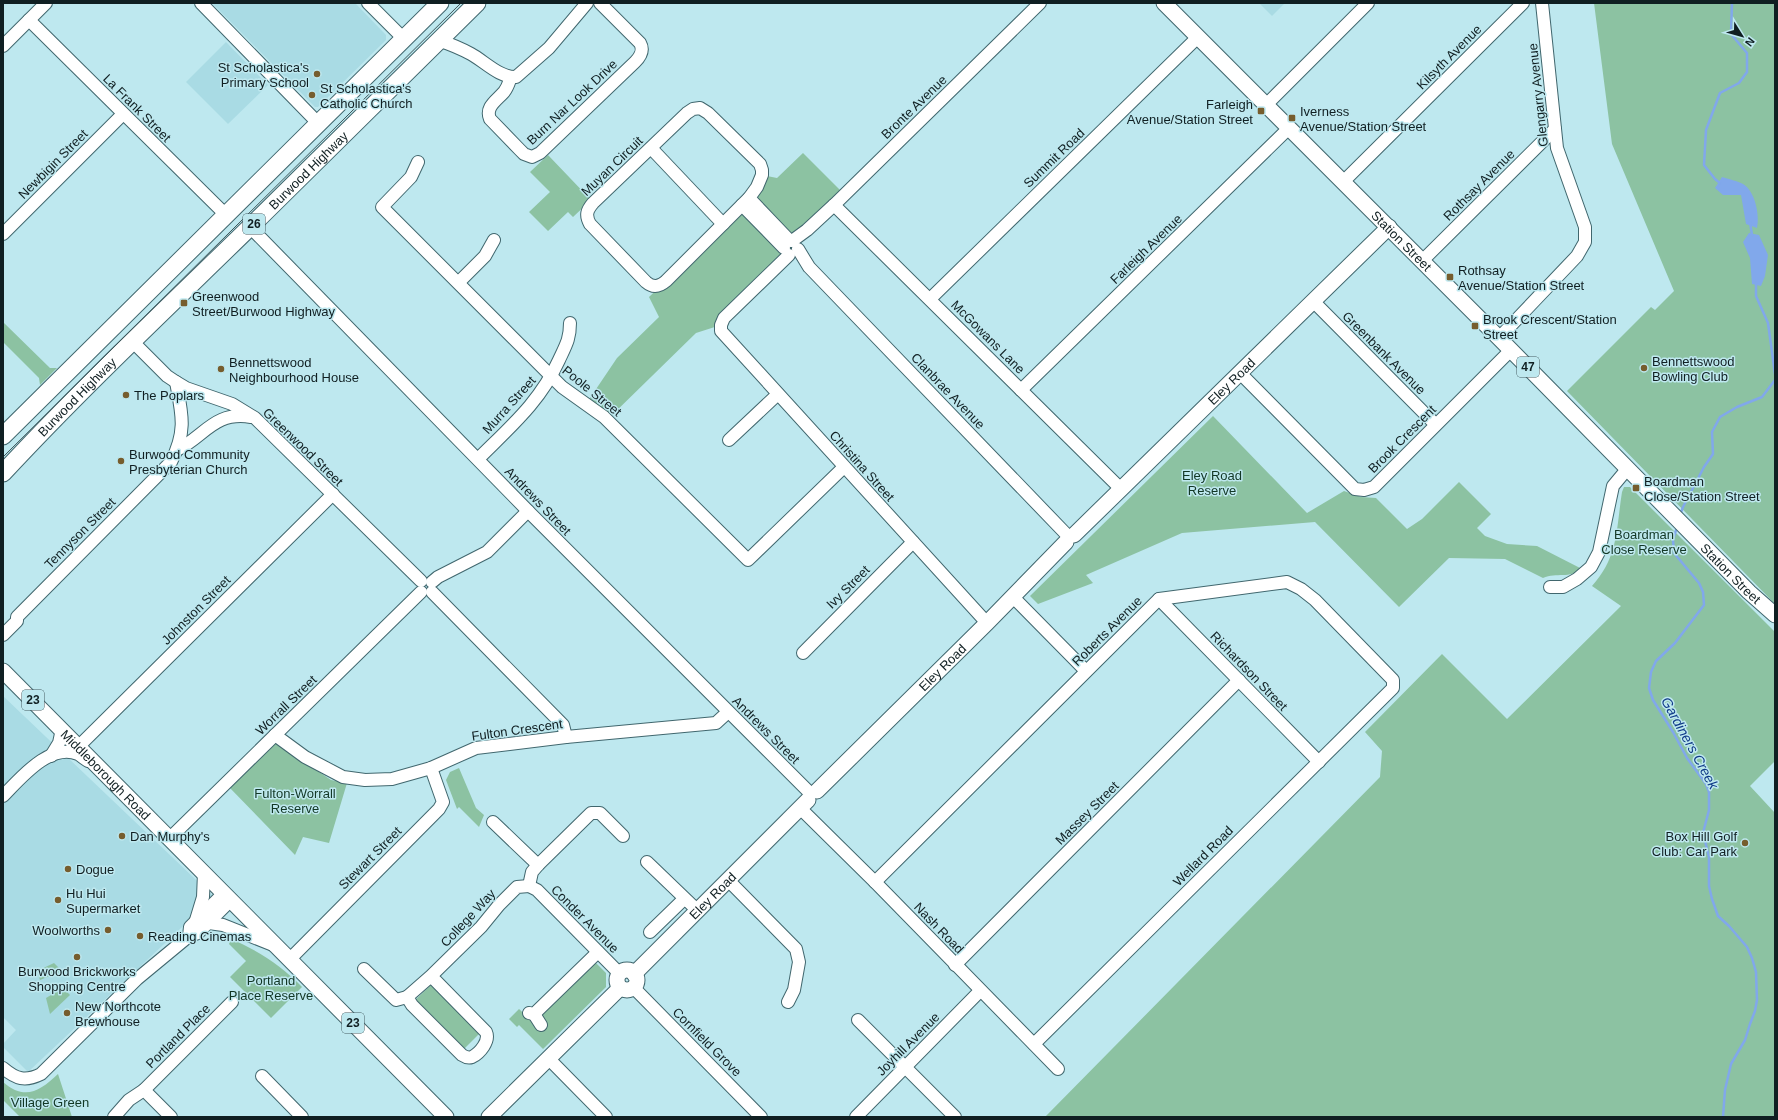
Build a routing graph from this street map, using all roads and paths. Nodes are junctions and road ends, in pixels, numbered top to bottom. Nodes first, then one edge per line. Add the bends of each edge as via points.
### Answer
1 (46, 3) edge
2 (201, 3) edge
3 (368, 3) edge
4 (440, 3) edge
5 (477, 3) edge
6 (588, 3) edge
7 (600, 3) edge
8 (1040, 3) edge
9 (1164, 3) edge
10 (1368, 3) edge
11 (1523, 3) edge
12 (1542, 3) edge
13 (29, 20) junction
14 (454, 26) junction
15 (1198, 37) junction
16 (404, 39) junction
17 (438, 40) junction
18 (3, 46) edge
19 (472, 54) junction
20 (512, 77) junction
21 (1266, 105) junction
22 (123, 114) junction
23 (318, 123) junction
24 (1290, 128) junction
25 (1555, 129) junction
26 (651, 148) junction
27 (418, 162) dead end
28 (1343, 182) junction
29 (746, 202) junction
30 (834, 205) junction
31 (226, 215) junction
32 (723, 224) junction
33 (250, 227) junction
34 (1389, 227) junction
35 (3, 234) edge
36 (494, 240) dead end
37 (790, 248) junction
38 (1422, 261) junction
39 (458, 282) junction
40 (930, 299) junction
41 (1314, 301) junction
42 (570, 323) dead end
43 (721, 325) joint
44 (1499, 338) junction
45 (132, 341) junction
46 (1511, 350) junction
47 (1240, 373) junction
48 (552, 377) junction
49 (176, 382) junction
50 (1021, 390) junction
51 (778, 394) junction
52 (255, 418) junction
53 (1435, 424) junction
54 (8, 431) edge
55 (729, 440) dead end
56 (30, 444) junction
57 (177, 450) junction
58 (478, 459) junction
59 (844, 467) junction
60 (1628, 468) junction
61 (3, 473) edge
62 (1121, 489) junction
63 (332, 494) junction
64 (528, 511) junction
65 (1069, 537) junction
66 (913, 542) junction
67 (1550, 586) dead end
68 (427, 587) junction
69 (1013, 597) junction
70 (1159, 599) junction
71 (1775, 615) edge
72 (987, 623) junction
73 (3, 635) edge
74 (803, 653) dead end
75 (3, 670) edge
76 (1086, 671) junction
77 (1239, 680) junction
78 (1393, 688) joint
79 (728, 712) junction
80 (62, 729) junction
81 (275, 735) junction
82 (566, 737) junction
83 (79, 746) junction
84 (51, 756) junction
85 (1319, 762) junction
86 (97, 763) junction
87 (431, 768) junction
88 (3, 796) edge
89 (808, 798) junction
90 (494, 822) dead end
91 (622, 836) dead end
92 (170, 838) junction
93 (647, 862) dead end
94 (538, 865) junction
95 (204, 873) junction
96 (728, 880) junction
97 (875, 882) junction
98 (528, 886) junction
99 (228, 897) junction
100 (684, 899) junction
101 (698, 911) junction
102 (196, 921) junction
103 (209, 922) junction
104 (650, 932) dead end
105 (189, 936) junction
106 (278, 947) junction
107 (598, 952) junction
108 (290, 959) junction
109 (956, 965) junction
110 (364, 969) dead end
111 (430, 976) junction
112 (627, 981) junction
113 (980, 991) junction
114 (407, 997) junction
115 (232, 1002) dead end
116 (788, 1002) dead end
117 (858, 1020) dead end
118 (541, 1025) dead end
119 (1034, 1044) junction
120 (548, 1058) junction
121 (905, 1066) junction
122 (3, 1068) edge
123 (1058, 1069) dead end
124 (262, 1076) dead end
125 (144, 1090) junction
126 (114, 1117) edge
127 (170, 1117) edge
128 (302, 1117) edge
129 (446, 1117) edge
130 (489, 1117) edge
131 (606, 1117) edge
132 (761, 1117) edge
133 (856, 1117) edge
134 (955, 1117) edge

1 - 13 street
2 - 23 street
3 - 16 street
4 - 16 highway, Burwood Highway / 26
5 - 14 highway, Burwood Highway / 26
6 - 20 street via 549,48 520,74
7 - 20 street, Burn Nar Look Drive via 640,43 641,54 636,62 540,153 532,157 524,154 488,115 491,105
8 - 30 street, Bronte Avenue
9 - 15 main road, Station Street / 47
10 - 21 street
11 - 28 street, Kilsyth Avenue
12 - 25 street, Glengarry Avenue
13 - 18 street
13 - 22 street, La Frank Street
14 - 17 highway, Burwood Highway / 26
14 - 19 street
15 - 21 main road, Station Street / 47
15 - 40 street, Summit Road
16 - 23 highway, Burwood Highway / 26
17 - 19 street
17 - 33 highway, Burwood Highway / 26
19 - 20 street
21 - 24 main road, Station Street / 47
22 - 31 street, La Frank Street
22 - 35 street, Newbigin Street
23 - 31 highway, Burwood Highway / 26
24 - 28 main road, Station Street / 47
24 - 50 street, Farleigh Avenue
25 - 38 street, Rothsay Avenue
25 - 44 street, Glengarry Avenue via 1558,148 1585,227 1585,242 1577,256
26 - 29 street, Muyan Circuit via 687,113 693,109 704,110 760,164 762,176
26 - 32 street
26 - 32 street, Muyan Circuit via 590,207 587,215 590,224 646,282 658,286
27 - 39 street, Poole Street via 411,177 382,207
28 - 34 main road, Station Street / 47
29 - 32 street, Muyan Circuit
29 - 37 street
30 - 37 street, Bronte Avenue
30 - 40 street, McGowans Lane
31 - 54 highway, Burwood Highway / 26
33 - 45 highway, Burwood Highway / 26
33 - 58 street, Andrews Street
34 - 38 main road, Station Street / 47
34 - 41 main road, Eley Road
36 - 39 street via 485,256
37 - 43 street, Bronte Avenue via 770,274 724,318
37 - 65 street, Clanbrae Avenue
38 - 44 main road, Station Street / 47
39 - 48 street, Poole Street
40 - 50 street, McGowans Lane
41 - 47 main road, Eley Road
41 - 53 street, Greenbank Avenue
42 - 48 street, Murra Street via 570,337
43 - 51 street, Christina Street via 721,331
44 - 46 main road, Station Street / 47
45 - 49 street, Greenwood Street
45 - 56 highway, Burwood Highway / 26
46 - 53 street, Brook Crescent
46 - 60 main road, Station Street / 47
47 - 53 street, Brook Crescent via 1355,489 1374,487
47 - 62 main road, Eley Road
48 - 58 street, Murra Street via 529,408
48 - 59 street, Poole Street via 604,417 748,560
49 - 52 street, Greenwood Street via 186,388 222,399
49 - 57 street, Tennyson Street via 182,419 182,436
50 - 62 street, McGowans Lane
51 - 55 street
51 - 59 street, Christina Street
52 - 57 street, Tennyson Street via 237,415 224,419 210,426 189,445
52 - 63 street, Greenwood Street
54 - 56 highway
56 - 61 highway, Burwood Highway / 26
57 - 73 street, Tennyson Street via 171,462 17,617 17,621
58 - 64 street, Andrews Street
59 - 66 street, Christina Street
60 - 67 street via 1613,486 1599,552 1591,567 1563,587
60 - 71 main road, Station Street / 47 via 1749,592
62 - 65 main road, Eley Road
63 - 68 street, Greenwood Street
63 - 83 street, Johnston Street
64 - 68 street, Worrall Street via 487,552 438,577
64 - 79 street, Andrews Street
65 - 69 main road, Eley Road
66 - 72 street, Christina Street
66 - 74 street, Ivy Street
68 - 81 street, Worrall Street
68 - 82 street, Greenwood Street via 564,725
69 - 72 main road, Eley Road
69 - 76 street
70 - 76 street, Roberts Avenue
70 - 77 street, Richardson Street
70 - 78 street, Roberts Avenue via 1287,582 1314,600 1393,680
72 - 89 main road, Eley Road
75 - 80 main road, Middleborough Road / 23
76 - 97 street, Roberts Avenue
77 - 85 street, Richardson Street
77 - 109 street, Massey Street
78 - 85 street, Wellard Road
79 - 82 street, Fulton Crescent via 716,723
79 - 89 street, Andrews Street
80 - 83 main road, Middleborough Road / 23
80 - 84 street via 59,743
81 - 87 street, Fulton Crescent via 305,757 343,777 365,780 392,779
81 - 92 street, Worrall Street
82 - 87 street, Fulton Crescent via 476,748
83 - 86 main road, Middleborough Road / 23
84 - 86 street via 67,752
84 - 88 street via 34,765
85 - 119 street, Wellard Road
86 - 92 main road, Middleborough Road / 23
87 - 108 street, Stewart Street via 442,802 439,809
89 - 96 main road, Eley Road
89 - 97 street, Nash Road
90 - 94 street
91 - 94 street via 600,813 591,813
92 - 95 main road, Middleborough Road / 23
93 - 100 street
94 - 98 street via 532,872
95 - 99 main road, Middleborough Road / 23
95 - 102 street via 203,897
96 - 101 main road, Eley Road
96 - 116 street via 796,949 800,962 794,990
97 - 109 street, Nash Road
98 - 107 street, Conder Avenue via 537,890
98 - 111 street, College Way via 517,887 498,904 481,927
99 - 102 street
99 - 103 street
99 - 106 main road, Middleborough Road / 23
100 - 101 street
100 - 104 street
101 - 112 main road, Eley Road
102 - 105 street via 190,927
103 - 105 street via 198,933
103 - 106 street
105 - 122 street via 137,979 41,1074 21,1079
106 - 108 main road, Middleborough Road / 23
107 - 112 street, Conder Avenue
107 - 118 street via 532,1013
108 - 129 main road, Middleborough Road / 23
109 - 113 street, Nash Road
110 - 114 street via 396,1000
111 - 114 street, College Way
111 - 114 street via 486,1032 488,1042 472,1057 462,1055
112 - 120 main road, Eley Road
112 - 132 street, Cornfield Grove
113 - 119 street, Nash Road
113 - 121 street, Joyhill Avenue
115 - 125 street, Portland Place
117 - 121 street
119 - 123 street, Nash Road
120 - 130 main road, Eley Road
120 - 131 street
121 - 133 street, Joyhill Avenue
121 - 134 street
124 - 128 street
125 - 126 street, Portland Place via 129,1100
125 - 127 street

